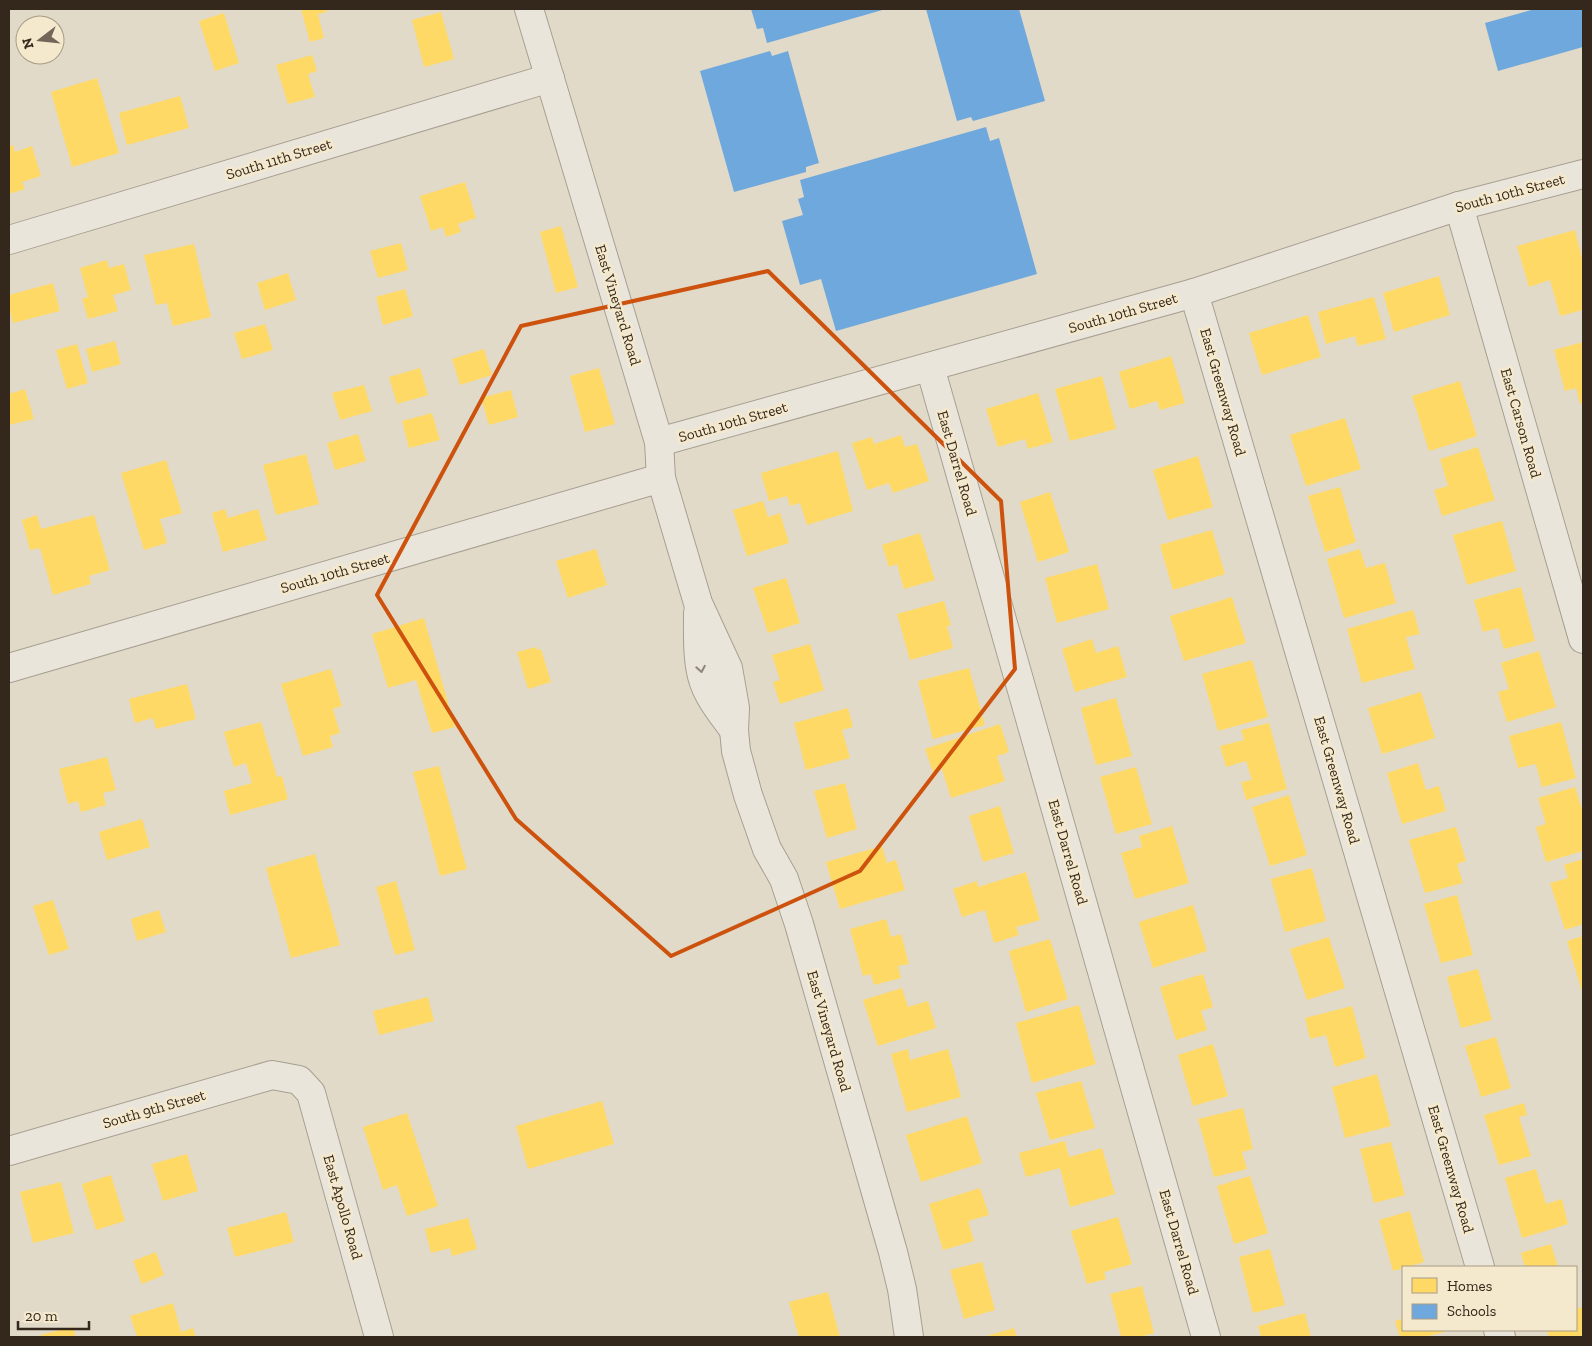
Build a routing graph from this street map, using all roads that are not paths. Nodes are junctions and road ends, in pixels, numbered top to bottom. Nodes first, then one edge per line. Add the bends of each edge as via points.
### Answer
1 (529, 9) edge
2 (550, 78) junction
3 (1583, 174) edge
4 (1459, 206) junction
5 (9, 240) edge
6 (1194, 293) junction
7 (930, 367) junction
8 (659, 442) junction
9 (661, 478) junction
10 (1583, 639) edge
11 (9, 668) edge
12 (299, 1080) joint
13 (9, 1152) edge
14 (1480, 1266) edge
15 (379, 1337) edge
16 (910, 1337) edge
17 (1206, 1337) edge

1 - 2 street, East Vineyard Road
2 - 5 street, South 11th Street
2 - 8 street, East Vineyard Road
3 - 4 street, South 10th Street
4 - 6 street, South 10th Street
4 - 10 street, East Carson Road
6 - 7 street, South 10th Street
6 - 14 street, East Greenway Road
7 - 8 street, South 10th Street
7 - 17 street, East Darrel Road
8 - 9 street, East Vineyard Road
9 - 11 street, South 10th Street
9 - 16 street, East Vineyard Road via 698,603 728,668 735,708 736,751 767,849 784,879 801,933 893,1252
12 - 13 street, South 9th Street via 272,1075
12 - 15 street, East Apollo Road via 311,1093

